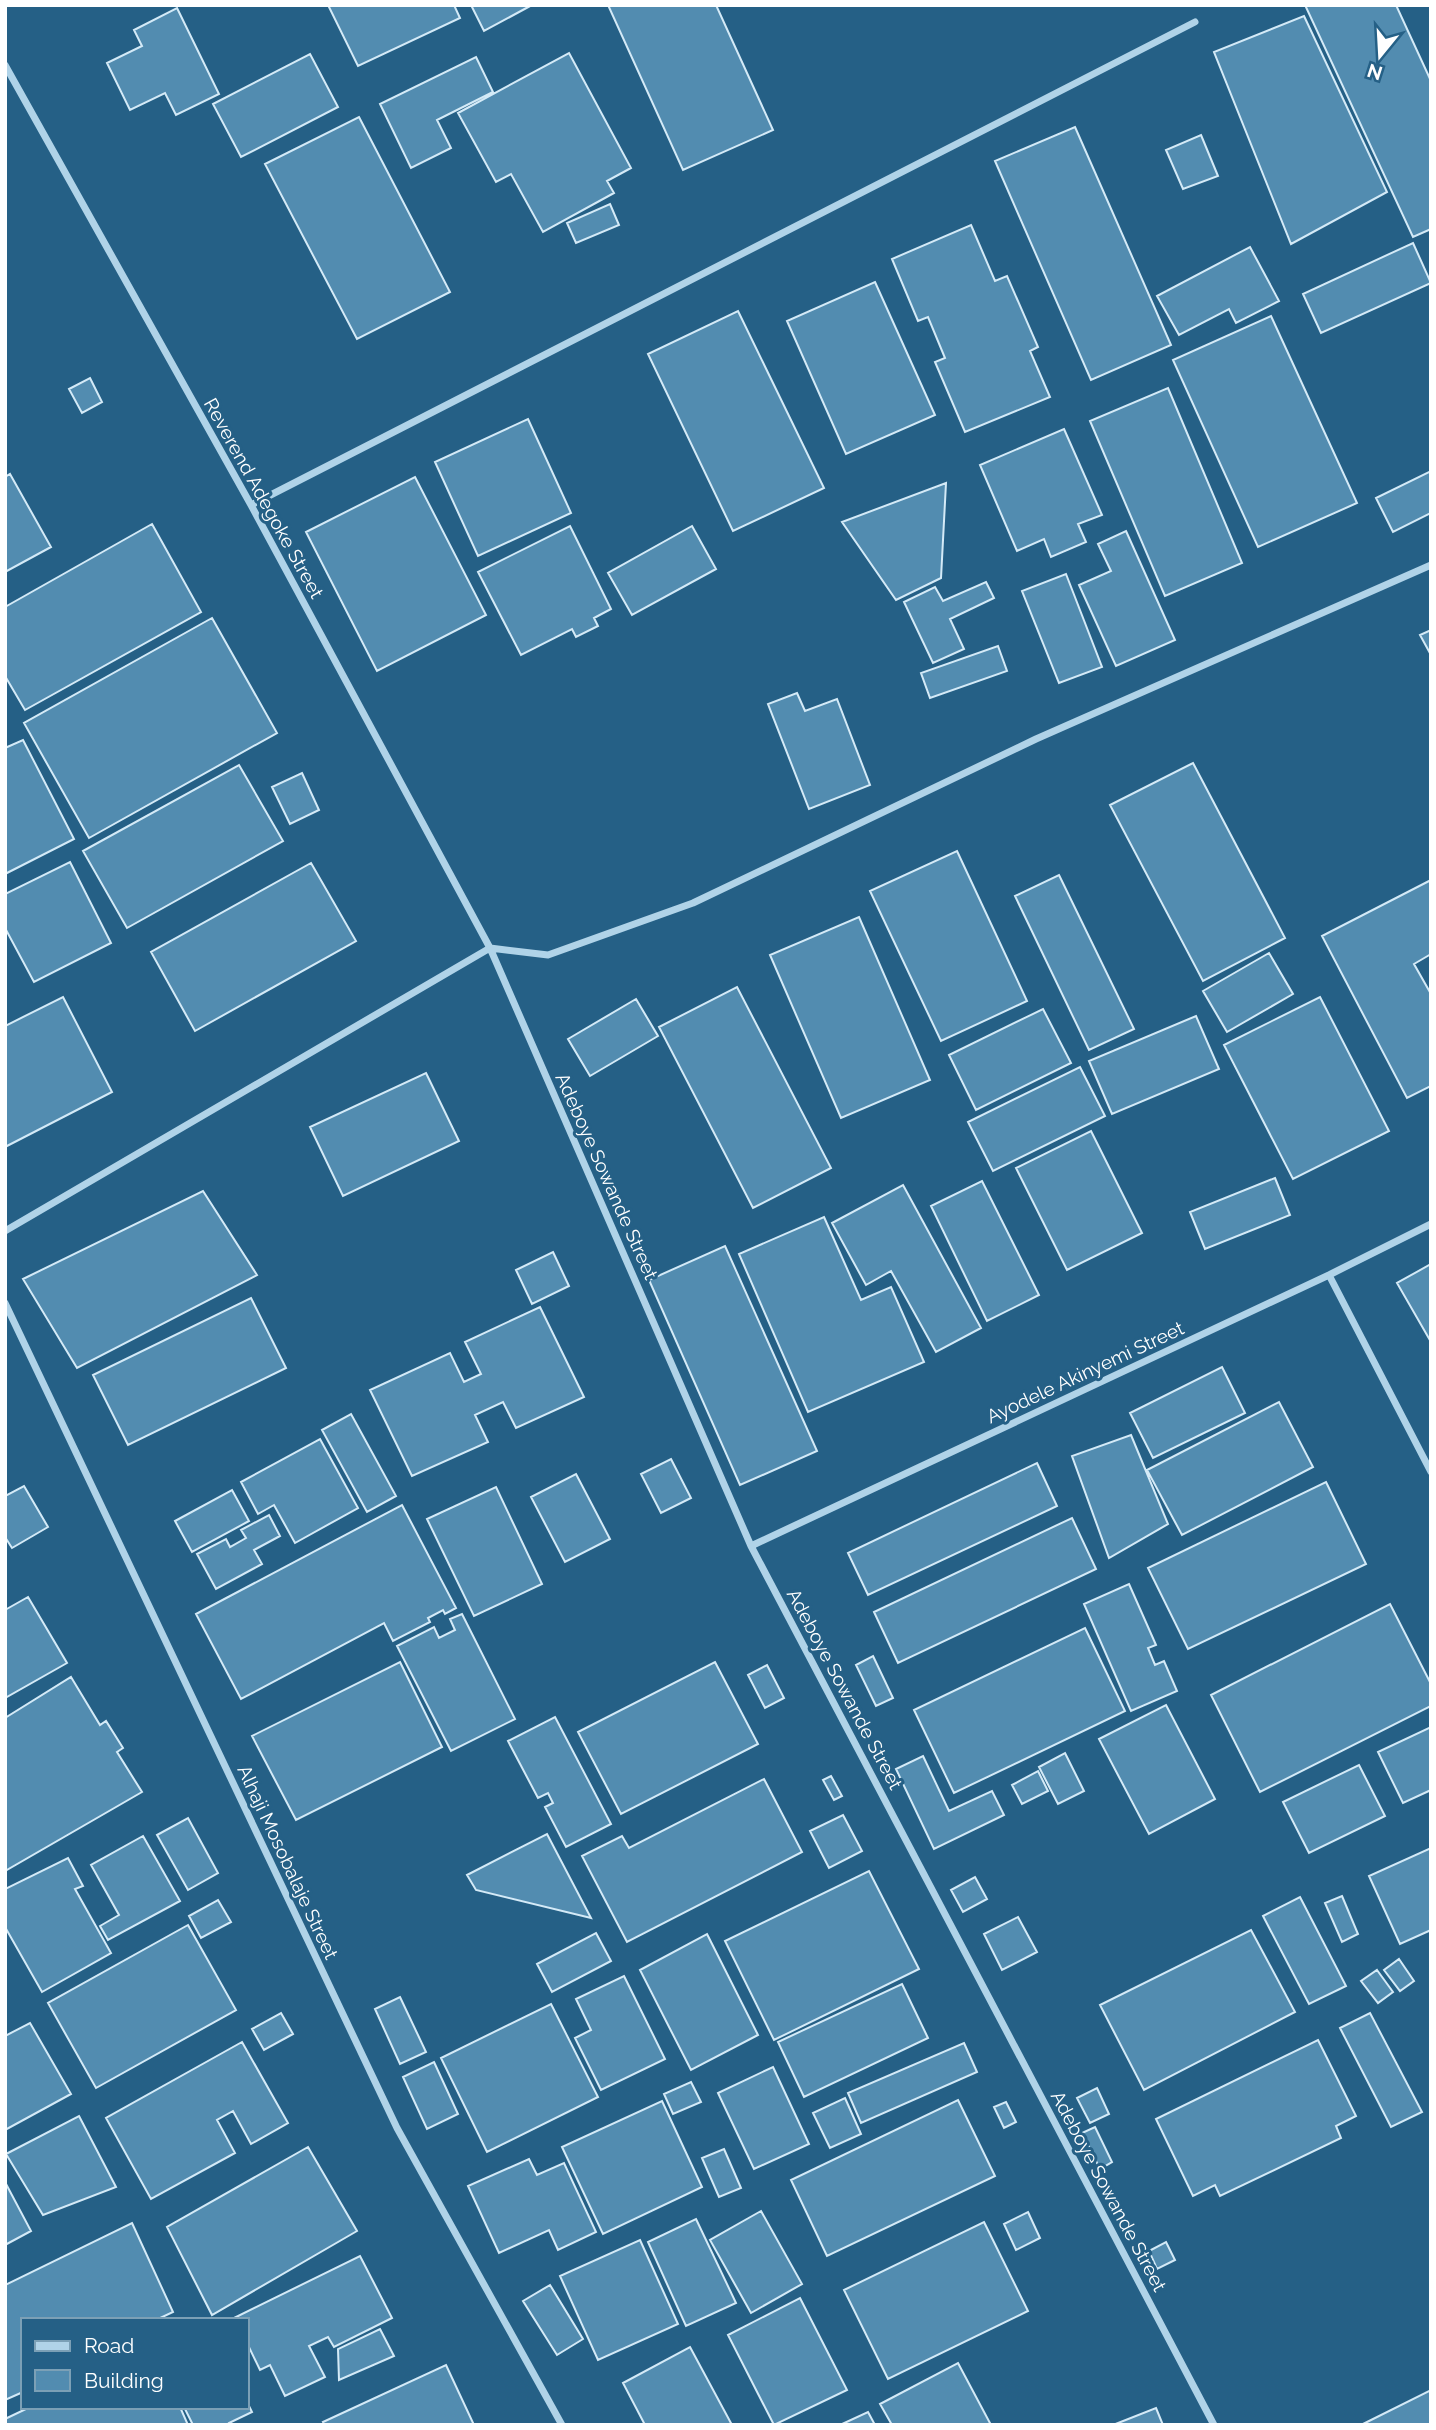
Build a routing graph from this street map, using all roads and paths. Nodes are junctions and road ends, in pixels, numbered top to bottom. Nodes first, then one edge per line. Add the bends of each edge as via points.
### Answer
1 (1195, 22) dead end
2 (5, 65) edge
3 (251, 505) junction
4 (1431, 565) edge
5 (491, 948) junction
6 (1431, 1224) edge
7 (5, 1231) edge
8 (1329, 1275) junction
9 (5, 1303) edge
10 (1431, 1472) edge
11 (751, 1546) junction
12 (562, 2425) edge
13 (1214, 2425) edge

1 - 3 street
2 - 3 street, Reverend Adegoke Street
3 - 5 street, Reverend Adegoke Street
4 - 5 street via 1036,739 692,903 548,955
5 - 7 street
5 - 11 street, Adeboye Sowande Street
6 - 8 street, Ayodele Akinyemi Street
8 - 10 street
8 - 11 street, Ayodele Akinyemi Street
9 - 12 street, Alhaji Mosobalaje Street via 397,2128
11 - 13 street, Adeboye Sowande Street

